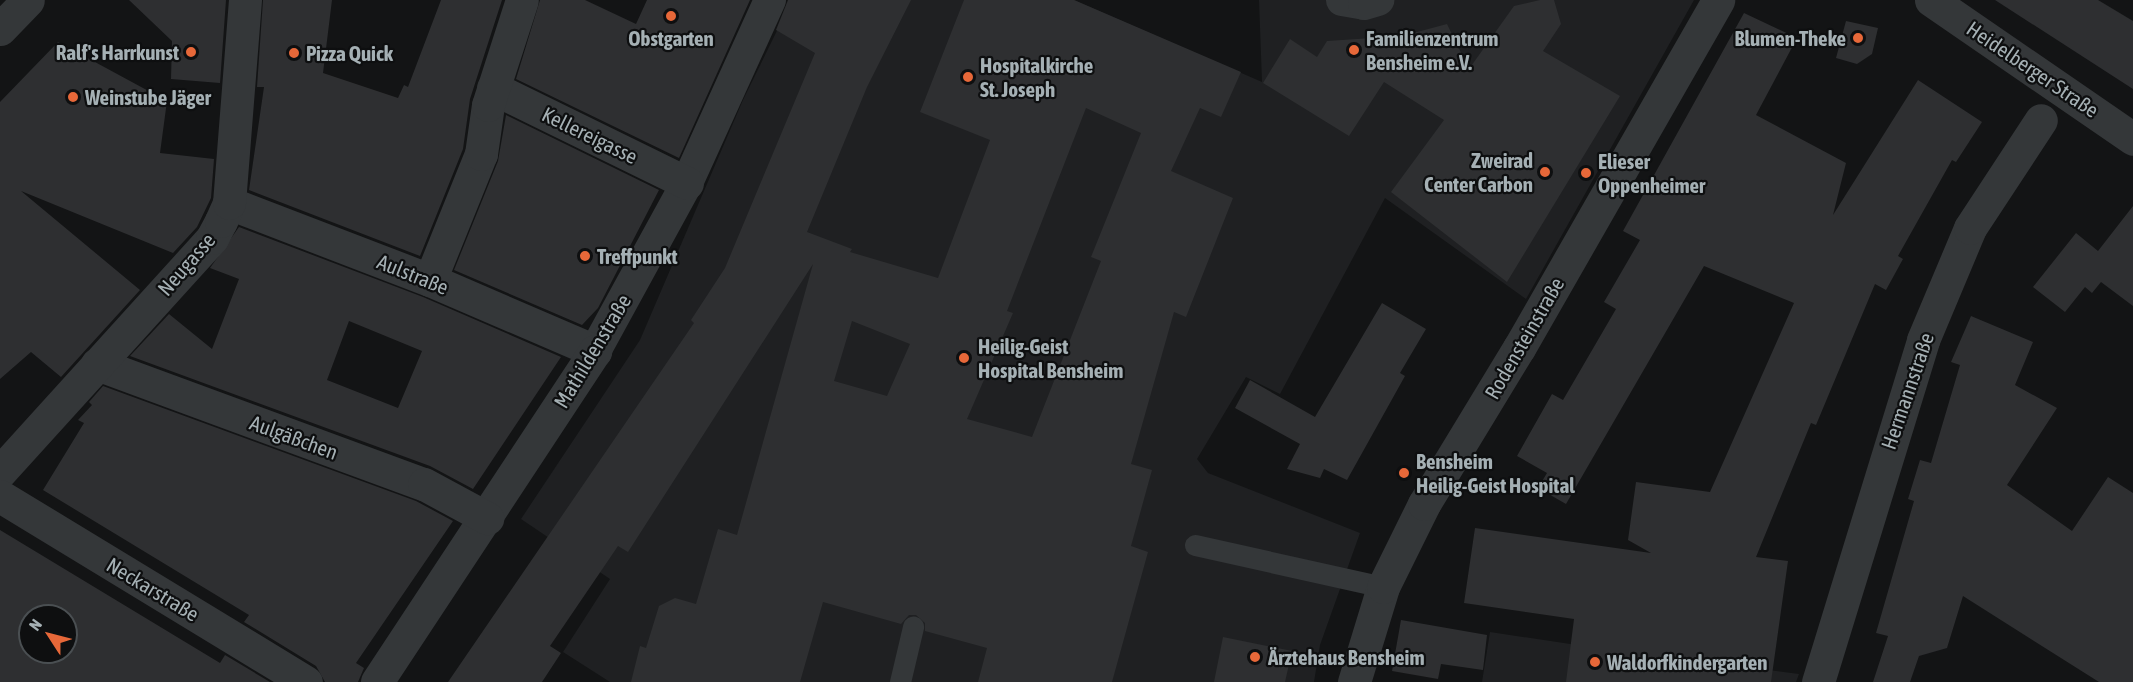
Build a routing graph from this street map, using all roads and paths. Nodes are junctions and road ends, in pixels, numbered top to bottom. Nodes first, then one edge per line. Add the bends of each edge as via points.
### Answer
1 (28, 0) edge
2 (245, 0) edge
3 (522, 0) edge
4 (771, 0) edge
5 (1931, 0) edge
6 (1713, 1) edge
7 (0, 29) edge
8 (493, 88) junction
9 (2041, 120) dead end
10 (2133, 139) edge
11 (687, 183) junction
12 (229, 203) junction
13 (430, 280) junction
14 (595, 351) junction
15 (97, 364) junction
16 (0, 472) edge
17 (0, 496) edge
18 (487, 518) junction
19 (1195, 545) dead end
20 (1383, 587) junction
21 (913, 627) dead end
22 (306, 682) edge
23 (377, 682) edge
24 (900, 682) edge
25 (1354, 682) edge
26 (1818, 682) edge

1 - 7 street
2 - 12 street, Neugasse
3 - 8 street
4 - 11 street, Mathildenstraße
5 - 10 street, Heidelberger Straße
6 - 20 street, Rodensteinstraße via 1519,348 1424,504
8 - 11 street, Kellereigasse
8 - 13 street via 481,154
9 - 26 street, Hermannstraße via 1970,228 1923,340
11 - 14 street, Mathildenstraße
12 - 13 street, Aulstraße
12 - 15 street, Neugasse via 212,238
13 - 14 street, Aulstraße
14 - 18 street, Mathildenstraße
15 - 16 street, Neugasse
15 - 18 street, Aulgäßchen via 424,484
17 - 22 street, Neckarstraße
18 - 23 street, Mathildenstraße
19 - 20 lane
20 - 25 street, Rodensteinstraße
21 - 24 lane

